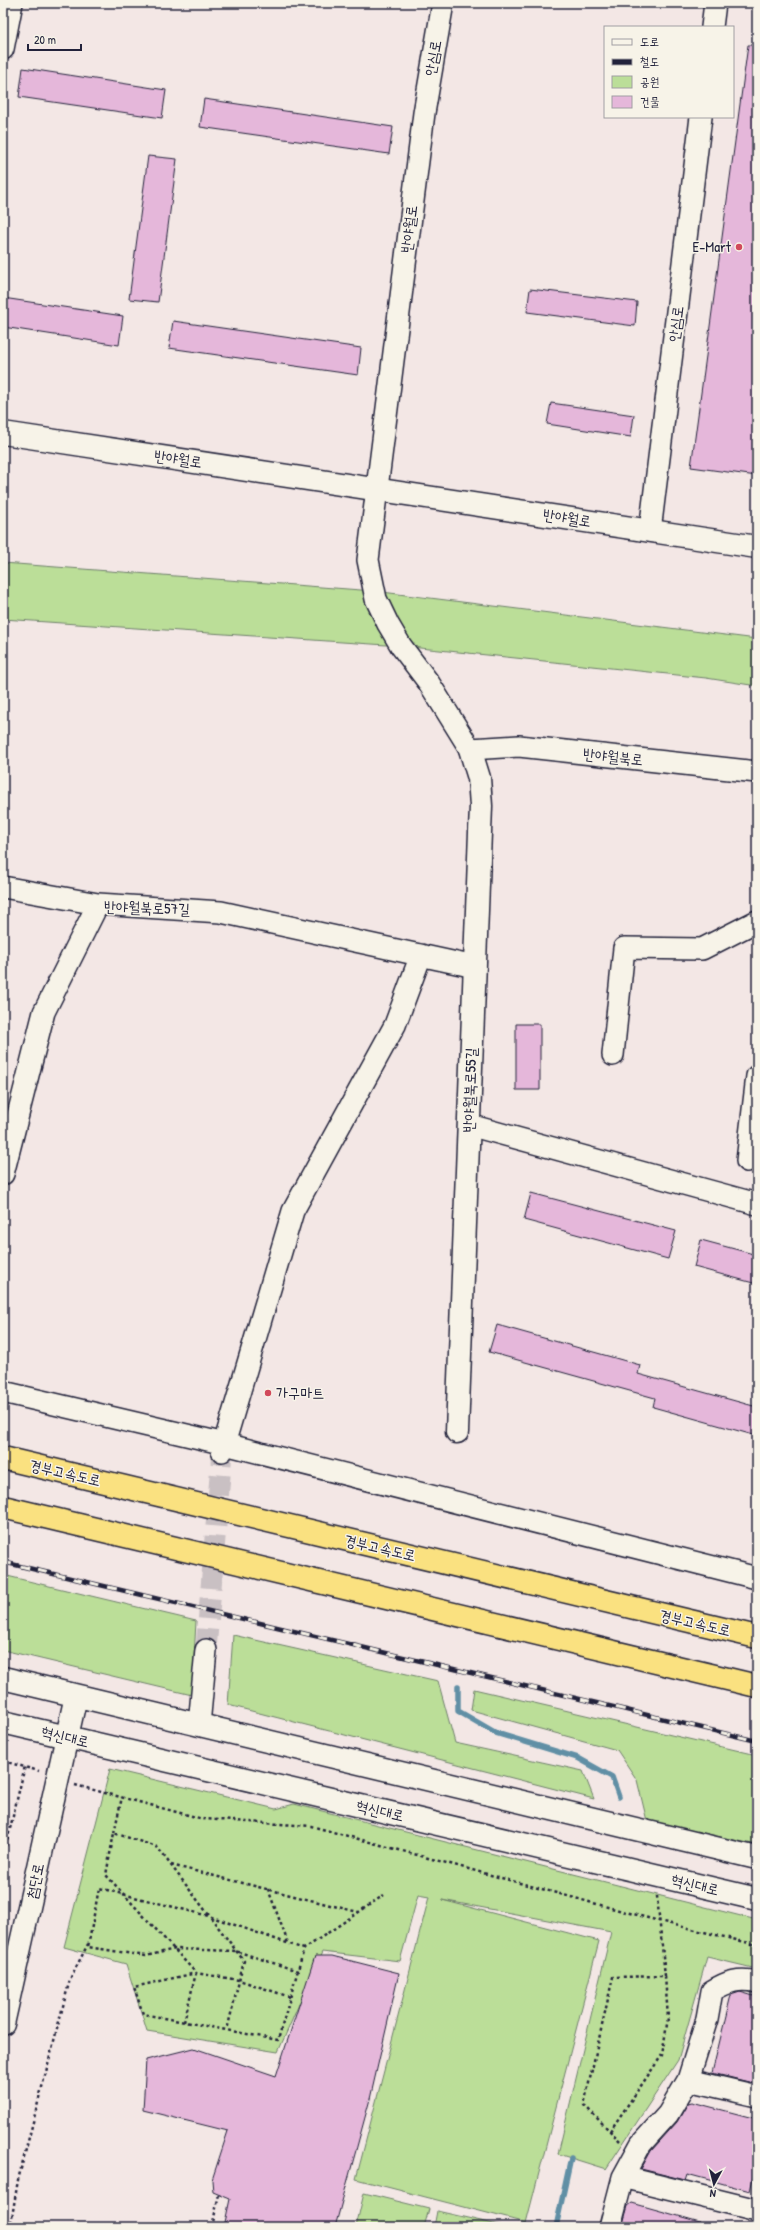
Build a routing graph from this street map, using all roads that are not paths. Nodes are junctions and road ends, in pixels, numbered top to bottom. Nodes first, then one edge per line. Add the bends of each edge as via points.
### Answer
1 (12, 3) edge
2 (443, 3) edge
3 (715, 3) edge
4 (712, 26) edge
5 (3, 49) edge
6 (424, 113) joint
7 (701, 118) edge
8 (3, 433) edge
9 (377, 489) junction
10 (650, 532) junction
11 (757, 547) edge
12 (470, 749) junction
13 (757, 772) edge
14 (3, 886) edge
15 (98, 904) junction
16 (757, 921) edge
17 (420, 955) junction
18 (475, 967) junction
19 (613, 1055) dead end
20 (757, 1076) edge
21 (469, 1125) junction
22 (747, 1161) dead end
23 (3, 1174) edge
24 (757, 1204) edge
25 (3, 1392) edge
26 (457, 1432) dead end
27 (224, 1447) junction
28 (3, 1458) edge
29 (3, 1507) edge
30 (757, 1578) edge
31 (757, 1637) edge
32 (206, 1650) tunnel mouth
33 (3, 1678) edge
34 (757, 1686) edge
35 (76, 1696) junction
36 (3, 1722) edge
37 (199, 1725) junction
38 (66, 1737) junction
39 (757, 1858) edge
40 (757, 1899) edge
41 (757, 1982) edge
42 (3, 2024) edge
43 (688, 2080) junction
44 (757, 2096) edge
45 (623, 2176) junction
46 (757, 2210) edge
47 (757, 2222) edge
48 (610, 2227) edge
49 (756, 2227) edge

1 - 5 street
2 - 6 street, 안심로
3 - 4 street
6 - 9 street, 반야월로
7 - 10 street, 안심로
8 - 9 main road, 반야월로
9 - 10 main road, 반야월로
9 - 12 street, 반야월로 via 368,560 376,599 401,646 429,683
10 - 11 main road, 반야월로
12 - 13 street, 반야월북로 via 519,746
12 - 18 main road, 반야월북로55길 via 479,778 481,806
14 - 15 street
15 - 17 street, 반야월북로57길 via 221,912
15 - 23 street, 반야월북로57길 via 44,1012
16 - 19 street via 702,949 624,948
17 - 18 street, 반야월북로57길
17 - 27 street via 395,1026 293,1211
18 - 21 main road, 반야월북로55길
20 - 22 street
21 - 24 street
21 - 26 main road, 반야월북로55길
25 - 27 street
27 - 30 street
28 - 31 highway, 경부고속도로
29 - 34 highway
32 - 37 street
33 - 35 main road
35 - 37 main road
35 - 38 main road, 첨단로
36 - 38 main road, 혁신대로
37 - 39 main road
38 - 40 main road, 혁신대로
38 - 42 main road, 첨단로
41 - 43 street via 729,1981 712,1991 707,2020
43 - 44 street
43 - 45 street via 668,2114 641,2144
45 - 46 street
45 - 48 street
47 - 49 street

